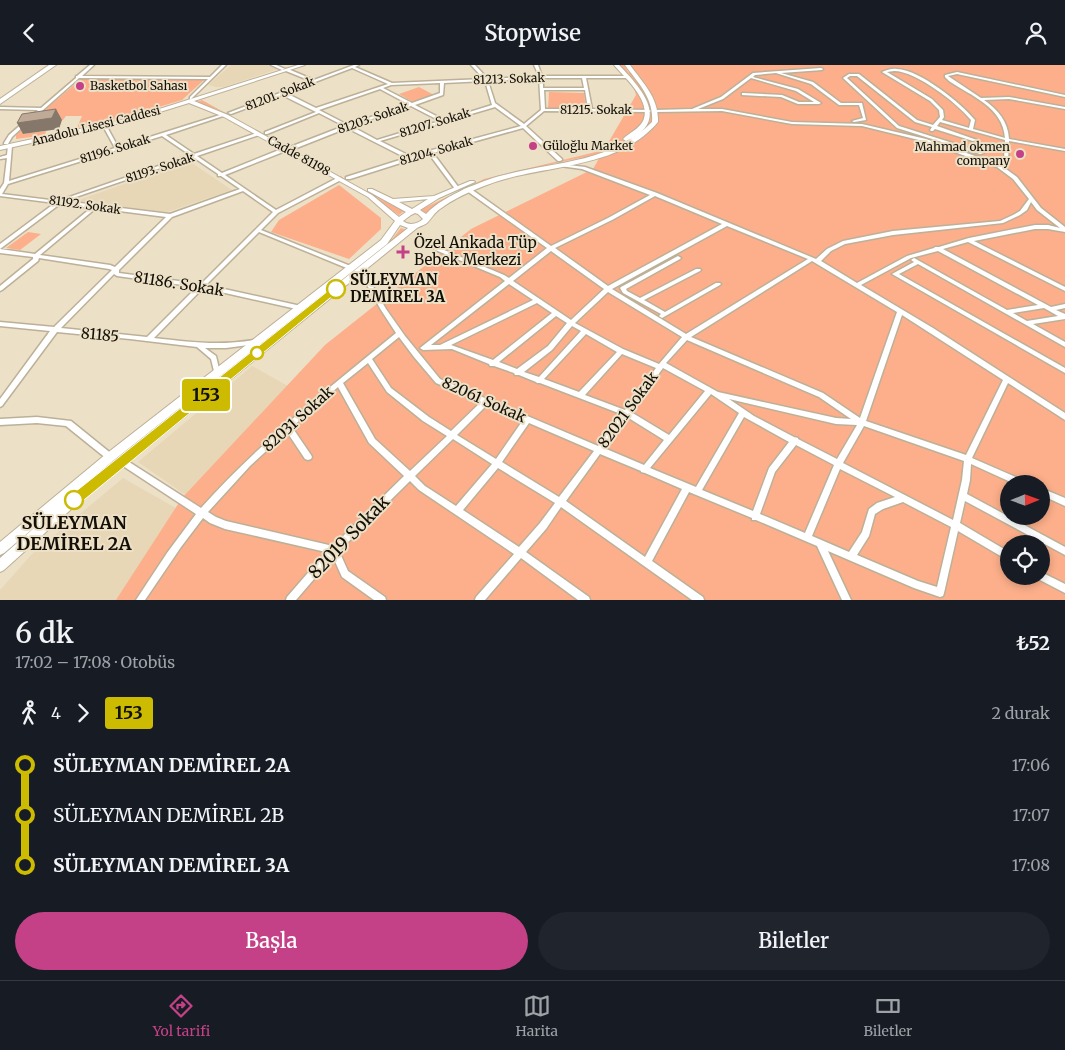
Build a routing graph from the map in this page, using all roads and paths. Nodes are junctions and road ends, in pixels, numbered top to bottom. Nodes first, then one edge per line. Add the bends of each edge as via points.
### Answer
1 (44, 65) edge
2 (53, 65) edge
3 (92, 65) edge
4 (224, 65) edge
5 (273, 65) edge
6 (296, 65) edge
7 (303, 65) edge
8 (357, 65) edge
9 (473, 65) edge
10 (536, 65) edge
11 (616, 65) edge
12 (352, 67) junction
13 (629, 67) edge
14 (820, 69) dead end
15 (285, 70) junction
16 (777, 73) junction
17 (76, 77) junction
18 (211, 77) junction
19 (584, 77) junction
20 (628, 77) junction
21 (750, 77) junction
22 (541, 78) junction
23 (486, 79) junction
24 (313, 81) junction
25 (442, 81) junction
26 (391, 83) junction
27 (204, 86) junction
28 (381, 88) junction
29 (542, 89) junction
30 (586, 89) junction
31 (282, 93) junction
32 (743, 94) dead end
33 (0, 96) edge
34 (202, 96) junction
35 (1065, 96) edge
36 (981, 99) junction
37 (191, 100) junction
38 (0, 103) edge
39 (412, 105) junction
40 (494, 105) junction
41 (1065, 108) edge
42 (0, 109) edge
43 (41, 109) junction
44 (543, 110) junction
45 (590, 110) junction
46 (317, 111) junction
47 (652, 111) junction
48 (690, 111) junction
49 (227, 114) junction
50 (939, 120) junction
51 (443, 121) junction
52 (822, 124) junction
53 (524, 125) junction
54 (105, 126) junction
55 (348, 126) junction
56 (934, 127) junction
57 (971, 130) junction
58 (266, 133) junction
59 (162, 134) junction
60 (258, 134) junction
61 (926, 138) junction
62 (975, 140) dead end
63 (1008, 140) junction
64 (377, 141) junction
65 (4, 145) edge
66 (289, 148) junction
67 (117, 149) junction
68 (1065, 150) edge
69 (430, 152) junction
70 (982, 153) dead end
71 (8, 156) junction
72 (192, 156) junction
73 (410, 157) junction
74 (0, 158) edge
75 (581, 159) junction
76 (560, 162) junction
77 (998, 166) junction
78 (583, 168) junction
79 (220, 175) junction
80 (348, 178) junction
81 (339, 179) junction
82 (6, 183) junction
83 (457, 188) junction
84 (242, 190) junction
85 (469, 190) junction
86 (0, 194) edge
87 (443, 194) junction
88 (655, 194) junction
89 (1030, 200) junction
90 (61, 201) junction
91 (390, 201) junction
92 (95, 207) junction
93 (276, 212) junction
94 (412, 212) junction
95 (170, 216) junction
96 (426, 218) junction
97 (400, 222) junction
98 (726, 224) junction
99 (414, 226) junction
100 (257, 230) junction
101 (1065, 231) edge
102 (969, 240) junction
103 (0, 247) edge
104 (436, 248) dead end
105 (550, 248) junction
106 (937, 248) junction
107 (0, 251) edge
108 (36, 256) junction
109 (678, 257) dead end
110 (909, 257) junction
111 (814, 260) junction
112 (918, 262) junction
113 (116, 270) junction
114 (354, 270) junction
115 (698, 270) dead end
116 (508, 281) junction
117 (718, 284) dead end
118 (858, 285) junction
119 (202, 286) junction
120 (0, 289) edge
121 (608, 289) junction
122 (1065, 289) edge
123 (640, 300) junction
124 (536, 301) junction
125 (1065, 306) edge
126 (301, 307) junction
127 (1047, 307) junction
128 (900, 311) junction
129 (1006, 312) junction
130 (555, 314) junction
131 (664, 314) junction
132 (1065, 317) edge
133 (656, 319) junction
134 (571, 323) junction
135 (1026, 323) junction
136 (0, 325) edge
137 (54, 331) junction
138 (585, 331) junction
139 (400, 333) junction
140 (686, 337) junction
141 (149, 339) junction
142 (257, 342) junction
143 (1065, 345) edge
144 (442, 346) junction
145 (200, 347) junction
146 (423, 348) junction
147 (412, 350) junction
148 (621, 351) junction
149 (368, 359) junction
150 (492, 364) junction
151 (661, 366) junction
152 (1065, 371) edge
153 (217, 373) junction
154 (517, 373) junction
155 (1007, 379) junction
156 (539, 381) junction
157 (339, 383) junction
158 (712, 392) junction
159 (581, 395) junction
160 (487, 401) junction
161 (0, 404) edge
162 (743, 412) junction
163 (626, 413) junction
164 (1065, 417) edge
165 (528, 419) junction
166 (0, 422) edge
167 (862, 423) junction
168 (288, 428) junction
169 (451, 435) junction
170 (669, 439) junction
171 (795, 440) junction
172 (598, 450) junction
173 (110, 457) junction
174 (308, 457) dead end
175 (968, 459) junction
176 (123, 462) junction
177 (839, 463) junction
178 (497, 464) junction
179 (644, 470) junction
180 (410, 475) junction
181 (1004, 475) edge
182 (687, 488) junction
183 (697, 492) junction
184 (1050, 495) edge
185 (963, 496) junction
186 (904, 498) junction
187 (560, 502) junction
188 (1065, 502) edge
189 (456, 511) junction
190 (202, 512) junction
191 (755, 517) junction
192 (957, 526) junction
193 (807, 538) junction
194 (820, 544) junction
195 (0, 549) edge
196 (334, 550) junction
197 (1065, 551) edge
198 (1000, 552) edge
199 (520, 553) junction
200 (850, 557) junction
201 (647, 562) junction
202 (0, 566) edge
203 (1050, 581) edge
204 (1065, 589) edge
205 (140, 600) edge
206 (290, 600) edge
207 (382, 600) edge
208 (479, 600) edge
209 (586, 600) edge
210 (700, 600) edge
211 (847, 600) edge

1 - 33 main road
2 - 38 main road
3 - 17 street
4 - 18 street
5 - 15 street
6 - 15 main road
7 - 15 main road
8 - 12 street, 81201. Sokak
9 - 23 street
10 - 22 street
11 - 20 main road
12 - 24 street, 81201. Sokak
12 - 26 street
13 - 47 main road via 650,95
14 - 16 street
15 - 24 street
15 - 34 main road
16 - 21 street
16 - 52 street via 812,83 840,104 861,104 865,115 861,121
17 - 18 street
17 - 43 street
18 - 27 street
19 - 20 street, 81213. Sokak
19 - 22 street, 81213. Sokak
19 - 30 street
20 - 47 main road
21 - 32 street via 797,90 818,103 798,103 782,96
21 - 48 street via 722,99
22 - 23 street, 81213. Sokak
22 - 29 street
23 - 25 street, 81213. Sokak
23 - 40 street
24 - 31 street, 81201. Sokak
25 - 26 street, 81213. Sokak
25 - 39 street, 81203. Sokak via 442,95
26 - 28 street
27 - 34 street
27 - 37 street
28 - 39 street
28 - 46 street
29 - 30 street
29 - 44 street
30 - 45 street
31 - 46 street
31 - 49 street, 81201. Sokak
34 - 37 main road
34 - 49 main road, Cadde 81198
35 - 36 street via 957,73 946,76
36 - 41 street via 1009,98
36 - 63 street via 1001,116
37 - 49 main road, Cadde 81198
37 - 54 main road, Anadolu Lisesi Caddesi
37 - 65 main road, Anadolu Lisesi Caddesi via 122,120
39 - 51 street
39 - 55 street, 81203. Sokak
40 - 51 street, 81207. Sokak
40 - 53 street
42 - 43 street
43 - 65 street
44 - 45 street, 81215. Sokak
44 - 53 street
45 - 47 street, 81215. Sokak
46 - 55 street
46 - 58 street
47 - 48 street, 81215. Sokak
47 - 75 main road via 655,122 634,142
47 - 76 main road via 634,135 603,149
48 - 52 street, 81215. Sokak via 722,110 777,121
49 - 58 main road, Cadde 81198
49 - 59 street, 81196. Sokak
49 - 60 main road, Cadde 81198
50 - 56 street
50 - 57 street
50 - 57 street via 942,110 931,100 884,71 904,71 949,98 970,114 974,120
51 - 64 street, 81207. Sokak
52 - 61 street via 862,125
53 - 69 street, 81204. Sokak
53 - 76 street
54 - 65 main road, Anadolu Lisesi Caddesi
54 - 67 street
55 - 64 street
55 - 66 street, 81203. Sokak
56 - 61 street
56 - 61 street via 916,121 858,75 849,75 845,79 894,124
56 - 62 street
57 - 63 street
58 - 66 main road, Cadde 81198
59 - 67 street, 81196. Sokak
59 - 72 street
60 - 66 main road, Cadde 81198
60 - 72 street, 81193. Sokak
61 - 70 street
61 - 77 street
63 - 68 street
63 - 77 street via 1006,161
64 - 73 street
65 - 71 street
66 - 79 street, 81203. Sokak
66 - 80 main road, Cadde 81198
66 - 81 main road, Cadde 81198
67 - 82 street, 81196. Sokak
69 - 73 street, 81204. Sokak
69 - 83 street
71 - 74 street
71 - 82 street
72 - 79 street
72 - 90 street, 81193. Sokak
73 - 80 street, 81204. Sokak
75 - 76 main road
75 - 78 street
76 - 78 street
76 - 83 main road via 500,174
76 - 85 main road
77 - 89 street via 1014,178
78 - 88 street
79 - 84 street
80 - 91 main road, Cadde 81198
81 - 93 street
81 - 97 main road, Cadde 81198 via 370,196
82 - 86 street
83 - 87 main road
84 - 93 street
84 - 95 street
85 - 96 main road via 445,202
85 - 105 street
86 - 90 street, 81192. Sokak
87 - 91 main road via 411,201
87 - 94 main road
88 - 98 street
88 - 105 street
89 - 101 street
89 - 111 street, 82021 Sokak via 1018,216 1001,222 893,233 843,243
90 - 92 street, 81192. Sokak
90 - 103 street
91 - 94 main road, Cadde 81198
92 - 95 street, 81192. Sokak
92 - 108 street
93 - 100 street
94 - 96 main road, Cadde 81198
94 - 97 main road via 402,215
95 - 113 street
96 - 99 main road
97 - 99 main road
97 - 114 main road
98 - 111 street
98 - 121 street
99 - 114 main road
100 - 114 street
100 - 119 street
101 - 102 street via 1035,227
102 - 106 street
102 - 122 street
104 - 116 street
105 - 116 street
105 - 121 street
106 - 110 street
106 - 127 street
107 - 108 street, 81186. Sokak
108 - 113 street, 81186. Sokak
108 - 120 street
109 - 123 street via 624,286 625,292
110 - 112 street
110 - 118 street
111 - 118 street
111 - 140 street, 82021 Sokak
112 - 129 street
112 - 152 street via 895,274
113 - 119 street, 81186. Sokak via 117,274
113 - 137 street
114 - 126 main road
114 - 139 street, 82061 Sokak via 364,276
114 - 176 main road
115 - 123 street
116 - 124 street
116 - 146 street
117 - 131 street
118 - 128 street
119 - 126 street, 81186. Sokak
119 - 141 street
121 - 133 street
121 - 134 street
123 - 131 street
124 - 130 street
124 - 144 street
125 - 127 street
126 - 142 main road
127 - 129 street
127 - 132 street
128 - 155 street
128 - 167 street
129 - 135 street
130 - 134 street
130 - 150 street
131 - 133 street
132 - 135 street
133 - 140 street
134 - 138 street
134 - 154 street via 545,353
135 - 143 street
136 - 137 street, 81185
137 - 141 street, 81185
137 - 161 street
138 - 148 street
138 - 156 street
139 - 147 street, 82061 Sokak
139 - 149 street, 82031 Sokak
140 - 151 street, 82021 Sokak
140 - 167 street via 821,395
141 - 145 street, 81185
142 - 145 street, 81185 via 233,347
142 - 153 main road
144 - 146 street
144 - 150 street
145 - 153 street via 214,358
146 - 147 street
147 - 160 street, 82061 Sokak via 438,381
148 - 151 street
148 - 159 street
149 - 157 street, 82031 Sokak
149 - 169 street via 389,390
150 - 154 street
151 - 158 street
151 - 163 street, 82021 Sokak
153 - 173 main road
154 - 156 street
155 - 164 street
155 - 175 street
156 - 159 street
157 - 168 street, 82031 Sokak
157 - 180 street via 372,441
158 - 162 street
158 - 167 street via 836,421
158 - 170 street
159 - 163 street
160 - 165 street, 82061 Sokak
160 - 169 street, 82019 Sokak
162 - 171 street
162 - 183 street
163 - 170 street
163 - 172 street, 82021 Sokak
165 - 172 street, 82061 Sokak
165 - 178 street
166 - 173 street via 37,420 68,423
167 - 175 street
167 - 177 street
168 - 174 street
168 - 190 street, 82031 Sokak
169 - 178 street
169 - 180 street, 82019 Sokak
170 - 179 street
171 - 177 street
171 - 191 street via 772,470
172 - 179 street, 82061 Sokak
172 - 187 street, 82021 Sokak
173 - 195 main road
175 - 181 street
175 - 185 street
176 - 190 street
176 - 202 main road
177 - 186 street
177 - 193 street
178 - 187 street
178 - 189 street
179 - 182 street, 82061 Sokak
180 - 189 street via 422,488
180 - 196 street, 82019 Sokak
182 - 183 street, 82061 Sokak
182 - 201 street
183 - 191 street, 82061 Sokak
184 - 188 street
185 - 192 street
185 - 197 street
186 - 192 street
186 - 200 street via 872,512 866,533
187 - 199 street, 82021 Sokak
187 - 201 street
189 - 199 street
190 - 196 street via 224,525
190 - 205 street, 82031 Sokak
191 - 193 street, 82061 Sokak
192 - 198 street
192 - 200 street, 82061 Sokak via 940,593
193 - 194 street, 82061 Sokak
194 - 200 street, 82061 Sokak
194 - 211 street
196 - 206 street, 82019 Sokak
196 - 207 street via 345,574
199 - 208 street, 82021 Sokak
199 - 209 street
201 - 210 street
203 - 204 street

